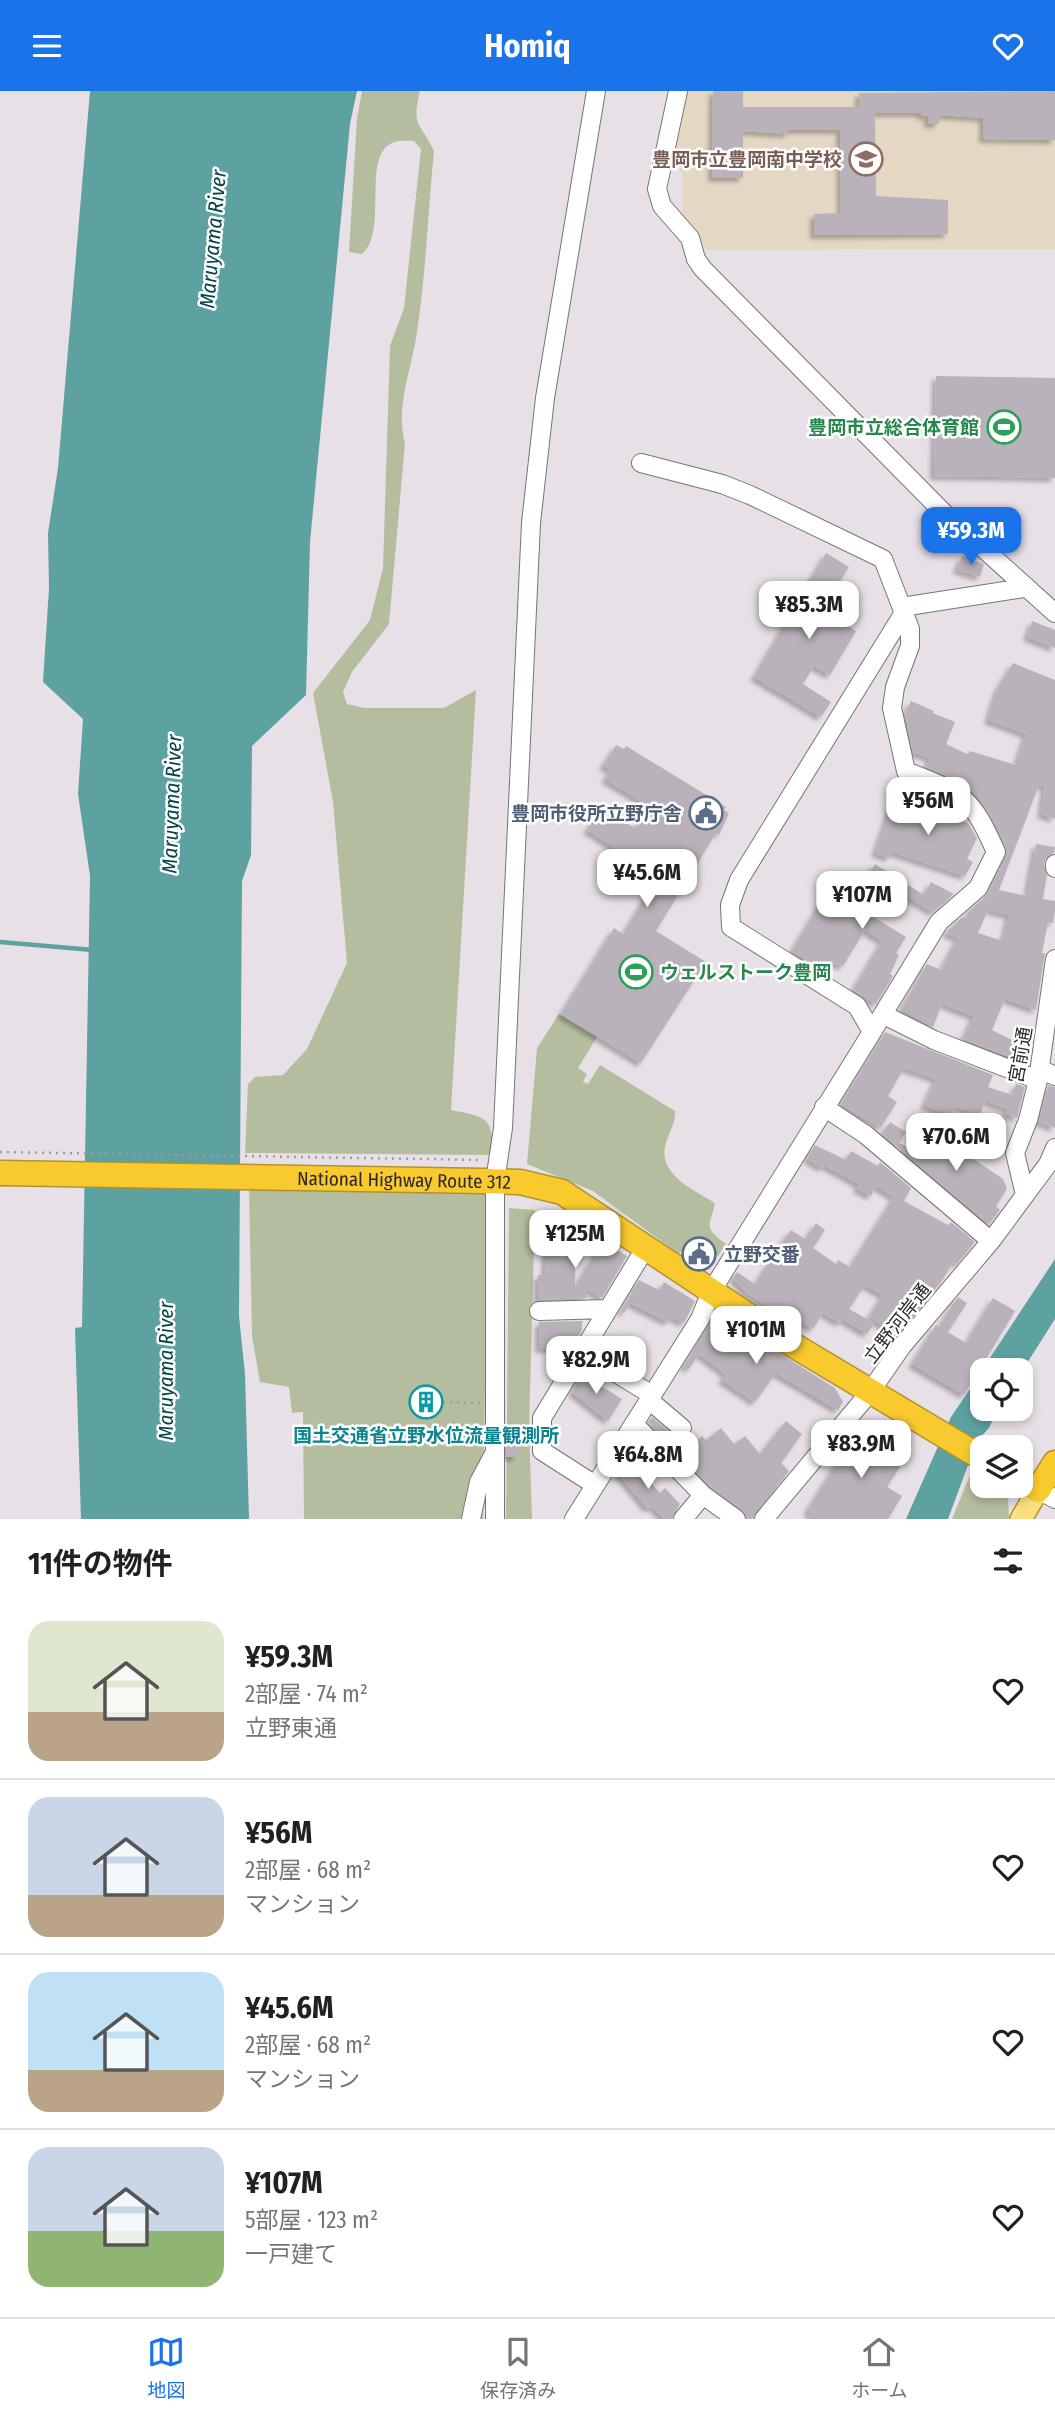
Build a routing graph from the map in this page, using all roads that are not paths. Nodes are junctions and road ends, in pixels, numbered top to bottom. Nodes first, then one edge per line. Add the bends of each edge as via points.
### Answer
1 (596, 91) edge
2 (678, 91) edge
3 (641, 463) dead end
4 (1024, 588) junction
5 (904, 612) junction
6 (1055, 613) edge
7 (1055, 959) edge
8 (884, 1015) junction
9 (872, 1032) junction
10 (1046, 1078) edge
11 (824, 1107) junction
12 (1055, 1148) edge
13 (0, 1173) edge
14 (489, 1174) junction
15 (1025, 1195) junction
16 (991, 1241) junction
17 (646, 1247) junction
18 (711, 1292) junction
19 (608, 1309) junction
20 (539, 1311) dead end
21 (582, 1352) junction
22 (870, 1392) junction
23 (651, 1397) junction
24 (634, 1425) junction
25 (682, 1427) dead end
26 (970, 1451) edge
27 (495, 1452) junction
28 (1055, 1463) edge
29 (595, 1486) junction
30 (1038, 1490) edge
31 (702, 1495) junction
32 (471, 1519) edge
33 (495, 1519) edge
34 (574, 1519) edge
35 (683, 1519) edge
36 (736, 1519) edge
37 (764, 1519) edge
38 (1021, 1519) edge

1 - 14 street via 545,398 531,523 503,1128
2 - 4 street via 657,189 662,206 690,238 696,259 907,476
3 - 5 street via 732,488 883,559
4 - 5 street via 908,605
4 - 6 street
5 - 8 street via 910,646 892,708 906,771 957,791 984,824 996,852 978,888 939,922
5 - 9 street via 738,880 730,905 732,927 857,1006
7 - 10 street, 宮前通
8 - 9 street
8 - 10 street via 934,1039
9 - 11 street
10 - 15 street, 宮前通 via 1015,1153
11 - 16 street via 866,1135
11 - 18 street
12 - 15 street, 立野河岸通
13 - 14 highway, National Highway Route 312
14 - 17 highway, National Highway Route 312 via 562,1192
14 - 27 street
15 - 16 street, 立野河岸通
16 - 22 street, 立野河岸通 via 902,1346
17 - 18 highway, National Highway Route 312
17 - 19 street
18 - 22 highway, National Highway Route 312
18 - 23 street via 700,1319
19 - 20 street
19 - 21 street
21 - 23 street
21 - 29 street via 542,1418 542,1451
22 - 26 highway, National Highway Route 312
22 - 37 street, 立野河岸通
23 - 24 street
23 - 25 street
24 - 29 street
24 - 31 street
27 - 32 street via 479,1482
27 - 33 street
28 - 30 highway
29 - 34 street
30 - 38 main road
31 - 35 street
31 - 36 street

